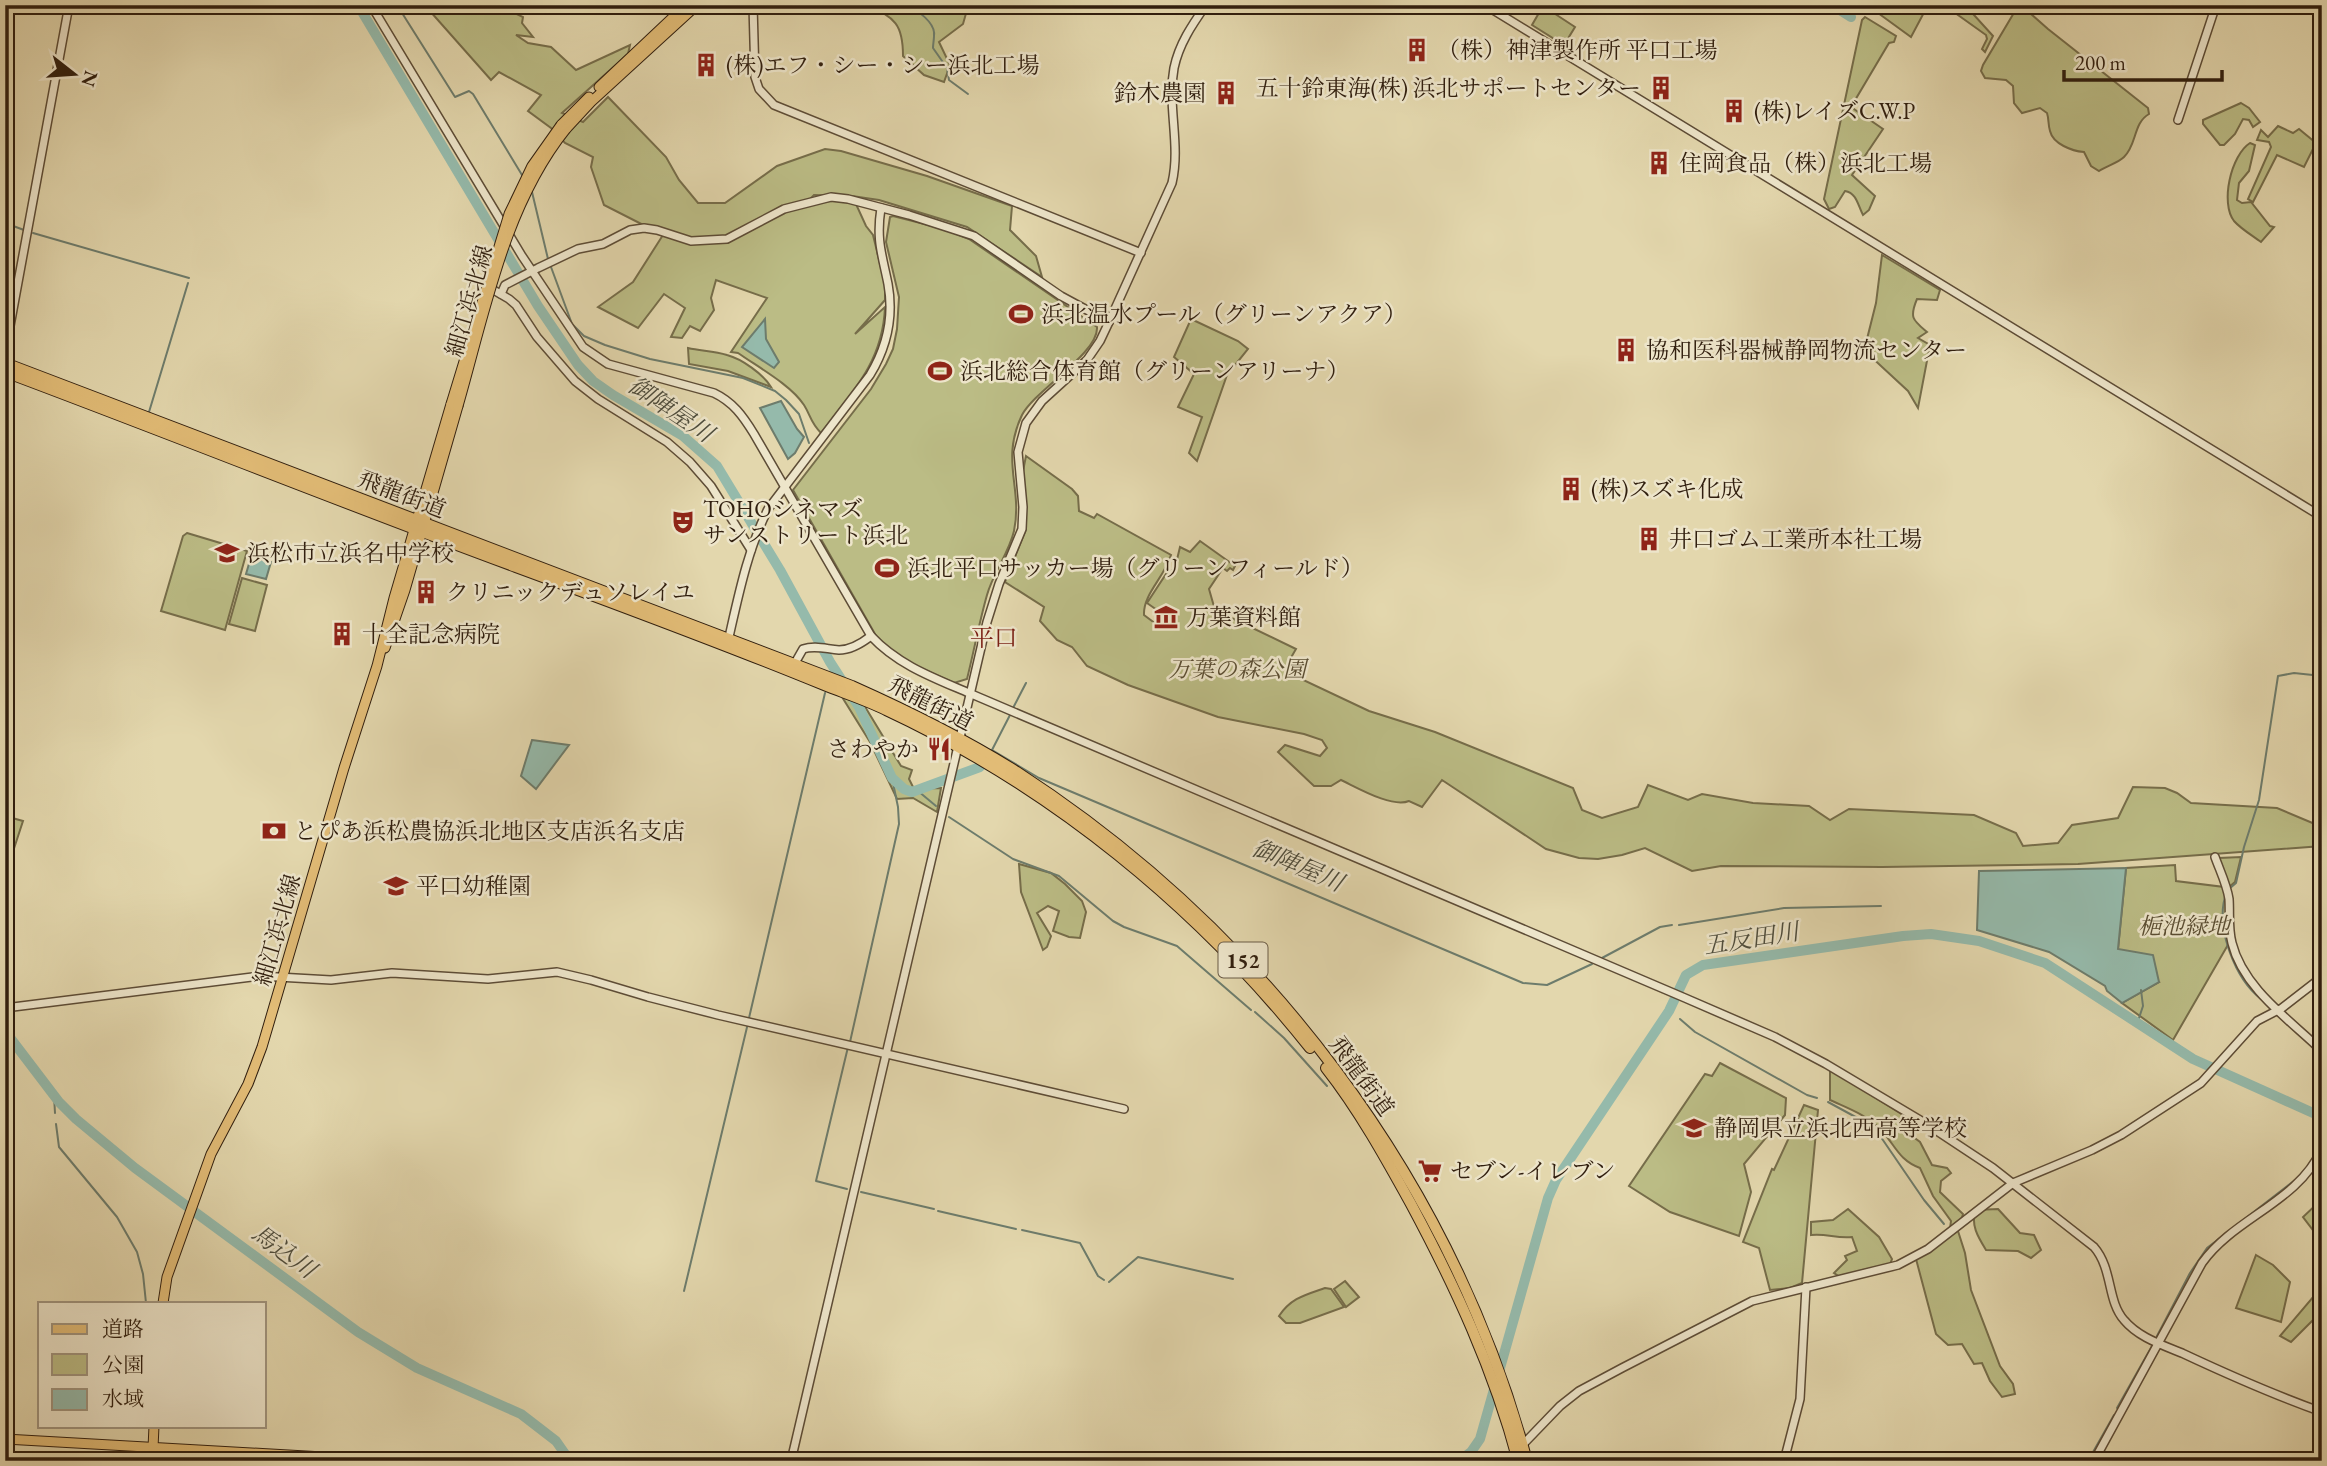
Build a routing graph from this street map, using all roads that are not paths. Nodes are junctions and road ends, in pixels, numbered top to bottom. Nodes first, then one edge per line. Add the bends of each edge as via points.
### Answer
1 (69, 5) edge
2 (371, 5) edge
3 (686, 5) edge
4 (696, 5) edge
5 (753, 5) edge
6 (1206, 5) edge
7 (1485, 5) edge
8 (2216, 5) edge
9 (2178, 120) dead end
10 (564, 127) junction
11 (881, 208) junction
12 (1141, 253) junction
13 (529, 273) junction
14 (478, 281) dead end
15 (500, 293) junction
16 (1109, 322) junction
17 (5, 353) edge
18 (5, 363) edge
19 (5, 372) edge
20 (785, 487) junction
21 (2322, 517) edge
22 (419, 526) junction
23 (752, 547) junction
24 (871, 636) junction
25 (730, 642) junction
26 (795, 663) junction
27 (969, 693) junction
28 (958, 742) junction
29 (2215, 858) dead end
30 (2322, 977) edge
31 (284, 978) junction
32 (5, 1008) edge
33 (2279, 1010) junction
34 (2322, 1051) edge
35 (886, 1053) junction
36 (1124, 1109) dead end
37 (2322, 1149) edge
38 (2013, 1183) junction
39 (1806, 1287) junction
40 (163, 1302) edge
41 (2159, 1343) junction
42 (2322, 1412) edge
43 (154, 1428) edge
44 (5, 1440) edge
45 (153, 1448) junction
46 (1519, 1453) edge
47 (150, 1461) edge
48 (393, 1461) edge
49 (791, 1461) edge
50 (1507, 1461) edge
51 (1527, 1461) edge
52 (1784, 1461) edge
53 (2094, 1461) edge

1 - 17 street
2 - 13 street
3 - 10 main road, 細江浜北線
4 - 10 main road, 細江浜北線
5 - 12 street via 755,77 774,105
6 - 12 street via 1184,39 1175,64 1174,176
7 - 21 street
8 - 9 street
10 - 22 main road, 細江浜北線, bridge via 516,213
11 - 13 street, 細江浜北線 via 848,199 816,199 784,209 727,239 691,241 657,230 630,230
11 - 16 street, 細江浜北線 via 974,236 1061,296
11 - 20 street via 877,231 888,286 888,337 870,375
12 - 16 street
13 - 15 street, 細江浜北線 via 505,285
13 - 20 street via 573,335 594,356 608,364 714,393 736,407
14 - 15 street
15 - 23 street via 516,305 575,381 690,462
16 - 27 street via 1087,360 1042,401 1026,423 1018,452 1021,533 990,607
18 - 22 highway, 飛龍街道 / 152
19 - 22 highway, 飛龍街道 / 152
20 - 23 street via 768,509
20 - 24 street
22 - 25 highway, 飛龍街道 / 152
22 - 31 main road, 細江浜北線 via 398,613 344,768
23 - 25 street
24 - 26 street via 842,650 811,646 803,649
24 - 27 street via 892,657
25 - 26 highway, 飛龍街道 / 152
25 - 28 highway, 飛龍街道 / 152
26 - 28 highway, 飛龍街道 / 152 via 852,686
27 - 28 street
27 - 38 street via 1775,1037 1975,1155
28 - 35 street
28 - 46 highway, 飛龍街道 / 152 via 1111,850 1181,908 1275,1004 1377,1142 1458,1296
28 - 46 highway, 飛龍街道 / 152 via 1017,772 1114,842 1188,905 1284,1005 1341,1077 1436,1228 1495,1365
29 - 33 street via 2227,889 2232,944 2238,959
30 - 33 street
31 - 32 street via 260,976
31 - 35 street via 331,980 392,972 488,979 556,972
31 - 40 main road, 細江浜北線 via 248,1084 211,1154 167,1277
33 - 34 street
33 - 38 street via 2258,1021 2201,1083 2121,1135
35 - 36 street
35 - 49 street
37 - 41 street via 2299,1183 2207,1256
38 - 39 street via 1928,1249 1898,1265
38 - 41 street via 2094,1247 2107,1268 2121,1317 2140,1335
39 - 46 street via 1752,1301 1579,1391
39 - 52 street via 1800,1399
41 - 42 street
41 - 53 street
43 - 45 main road
44 - 45 main road
45 - 47 street
45 - 48 main road
46 - 50 street
46 - 51 highway, 飛龍街道 / 152

